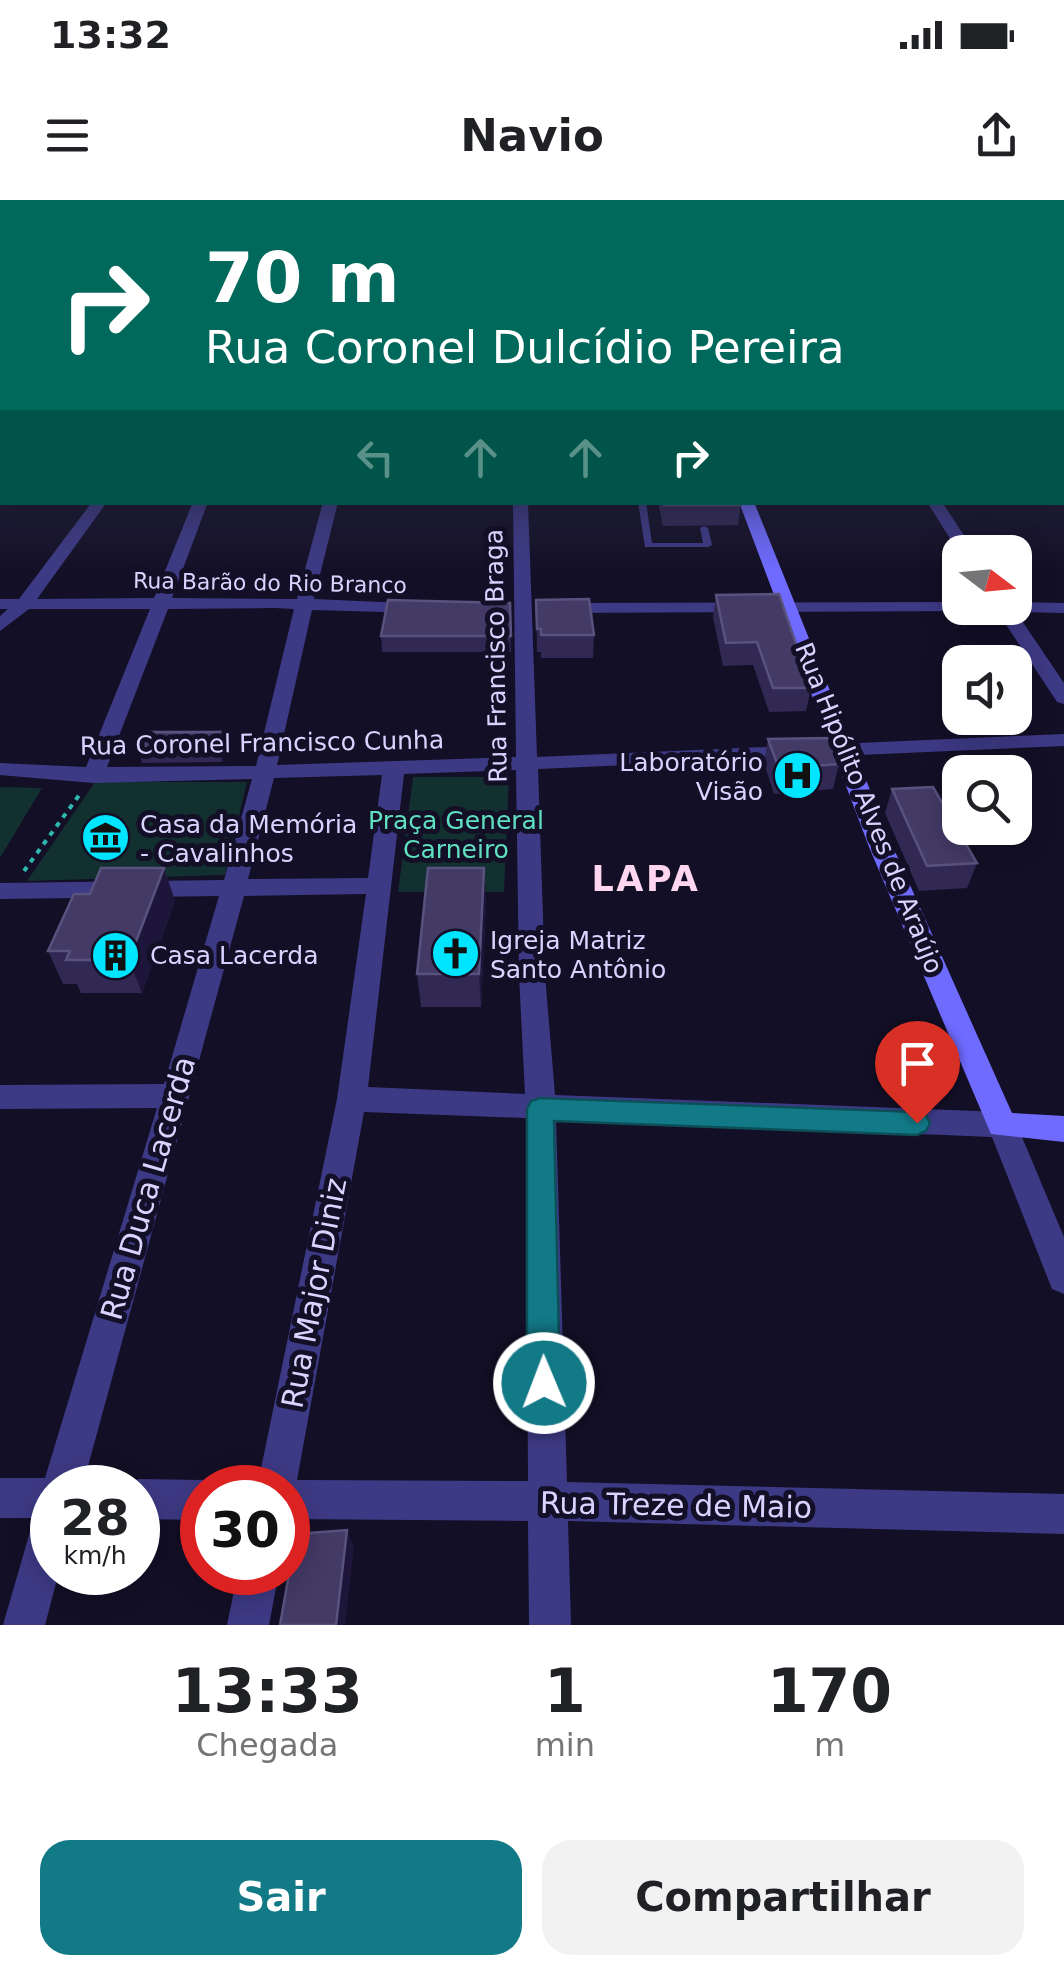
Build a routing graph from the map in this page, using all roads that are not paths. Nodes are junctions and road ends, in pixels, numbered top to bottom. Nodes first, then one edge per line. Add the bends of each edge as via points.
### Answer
1 (98, 505) edge
2 (200, 505) edge
3 (330, 505) edge
4 (520, 505) edge
5 (642, 505) edge
6 (747, 505) edge
7 (936, 505) edge
8 (704, 528) dead end
9 (956, 535) edge
10 (0, 604) edge
11 (24, 604) junction
12 (162, 604) junction
13 (302, 604) junction
14 (942, 607) edge
15 (1032, 607) edge
16 (788, 608) junction
17 (1064, 608) edge
18 (437, 609) edge
19 (516, 609) junction
20 (1015, 625) edge
21 (0, 626) edge
22 (1064, 698) edge
23 (1064, 740) edge
24 (842, 747) junction
25 (526, 766) junction
26 (394, 768) junction
27 (0, 769) edge
28 (265, 772) junction
29 (92, 776) junction
30 (378, 886) junction
31 (234, 888) junction
32 (3, 896) edge
33 (174, 1096) junction
34 (0, 1097) edge
35 (352, 1099) junction
36 (540, 1109) junction
37 (1002, 1126) junction
38 (1064, 1130) edge
39 (1064, 1278) edge
40 (69, 1465) edge
41 (280, 1465) edge
42 (0, 1498) edge
43 (30, 1498) edge
44 (310, 1500) edge
45 (545, 1501) junction
46 (1064, 1514) edge
47 (32, 1595) edge
48 (254, 1595) edge
49 (24, 1625) edge
50 (248, 1625) edge
51 (550, 1625) edge

1 - 11 street
2 - 12 street
3 - 13 street, Rua Duca Lacerda
4 - 19 street, Rua Francisco Braga
5 - 8 lane via 648,545 708,545
6 - 16 street, Rua Hipólito Alves de Araújo
7 - 9 street
10 - 11 street, Rua Barão do Rio Branco
11 - 12 street, Rua Barão do Rio Branco
11 - 21 street
12 - 13 street, Rua Barão do Rio Branco
12 - 29 street
13 - 18 street, Rua Barão do Rio Branco
13 - 28 street, Rua Duca Lacerda
14 - 16 street
15 - 17 street
16 - 19 street
16 - 24 street, Rua Hipólito Alves de Araújo
19 - 25 street, Rua Francisco Braga
20 - 22 street
23 - 24 street, Rua Coronel Francisco Cunha
24 - 25 street, Rua Coronel Francisco Cunha
24 - 37 street, Rua Hipólito Alves de Araújo
25 - 26 street, Rua Coronel Francisco Cunha
25 - 36 street, Rua Francisco Braga
26 - 28 street, Rua Coronel Francisco Cunha
26 - 30 street, Rua Major Diniz
27 - 29 street, Rua Coronel Francisco Cunha
28 - 29 street, Rua Coronel Francisco Cunha
28 - 31 street, Rua Duca Lacerda
30 - 31 street
30 - 35 street, Rua Major Diniz
31 - 32 street
31 - 33 street, Rua Duca Lacerda
33 - 34 street
33 - 40 street, Rua Duca Lacerda
35 - 36 street
35 - 41 street, Rua Major Diniz
36 - 37 street
36 - 45 street, Rua Francisco Braga
37 - 38 street
37 - 39 street, Rua Hipólito Alves de Araújo
42 - 43 street
44 - 45 street, Rua Treze de Maio
45 - 46 street, Rua Treze de Maio
45 - 51 street, Rua Francisco Braga
47 - 49 street
48 - 50 street

